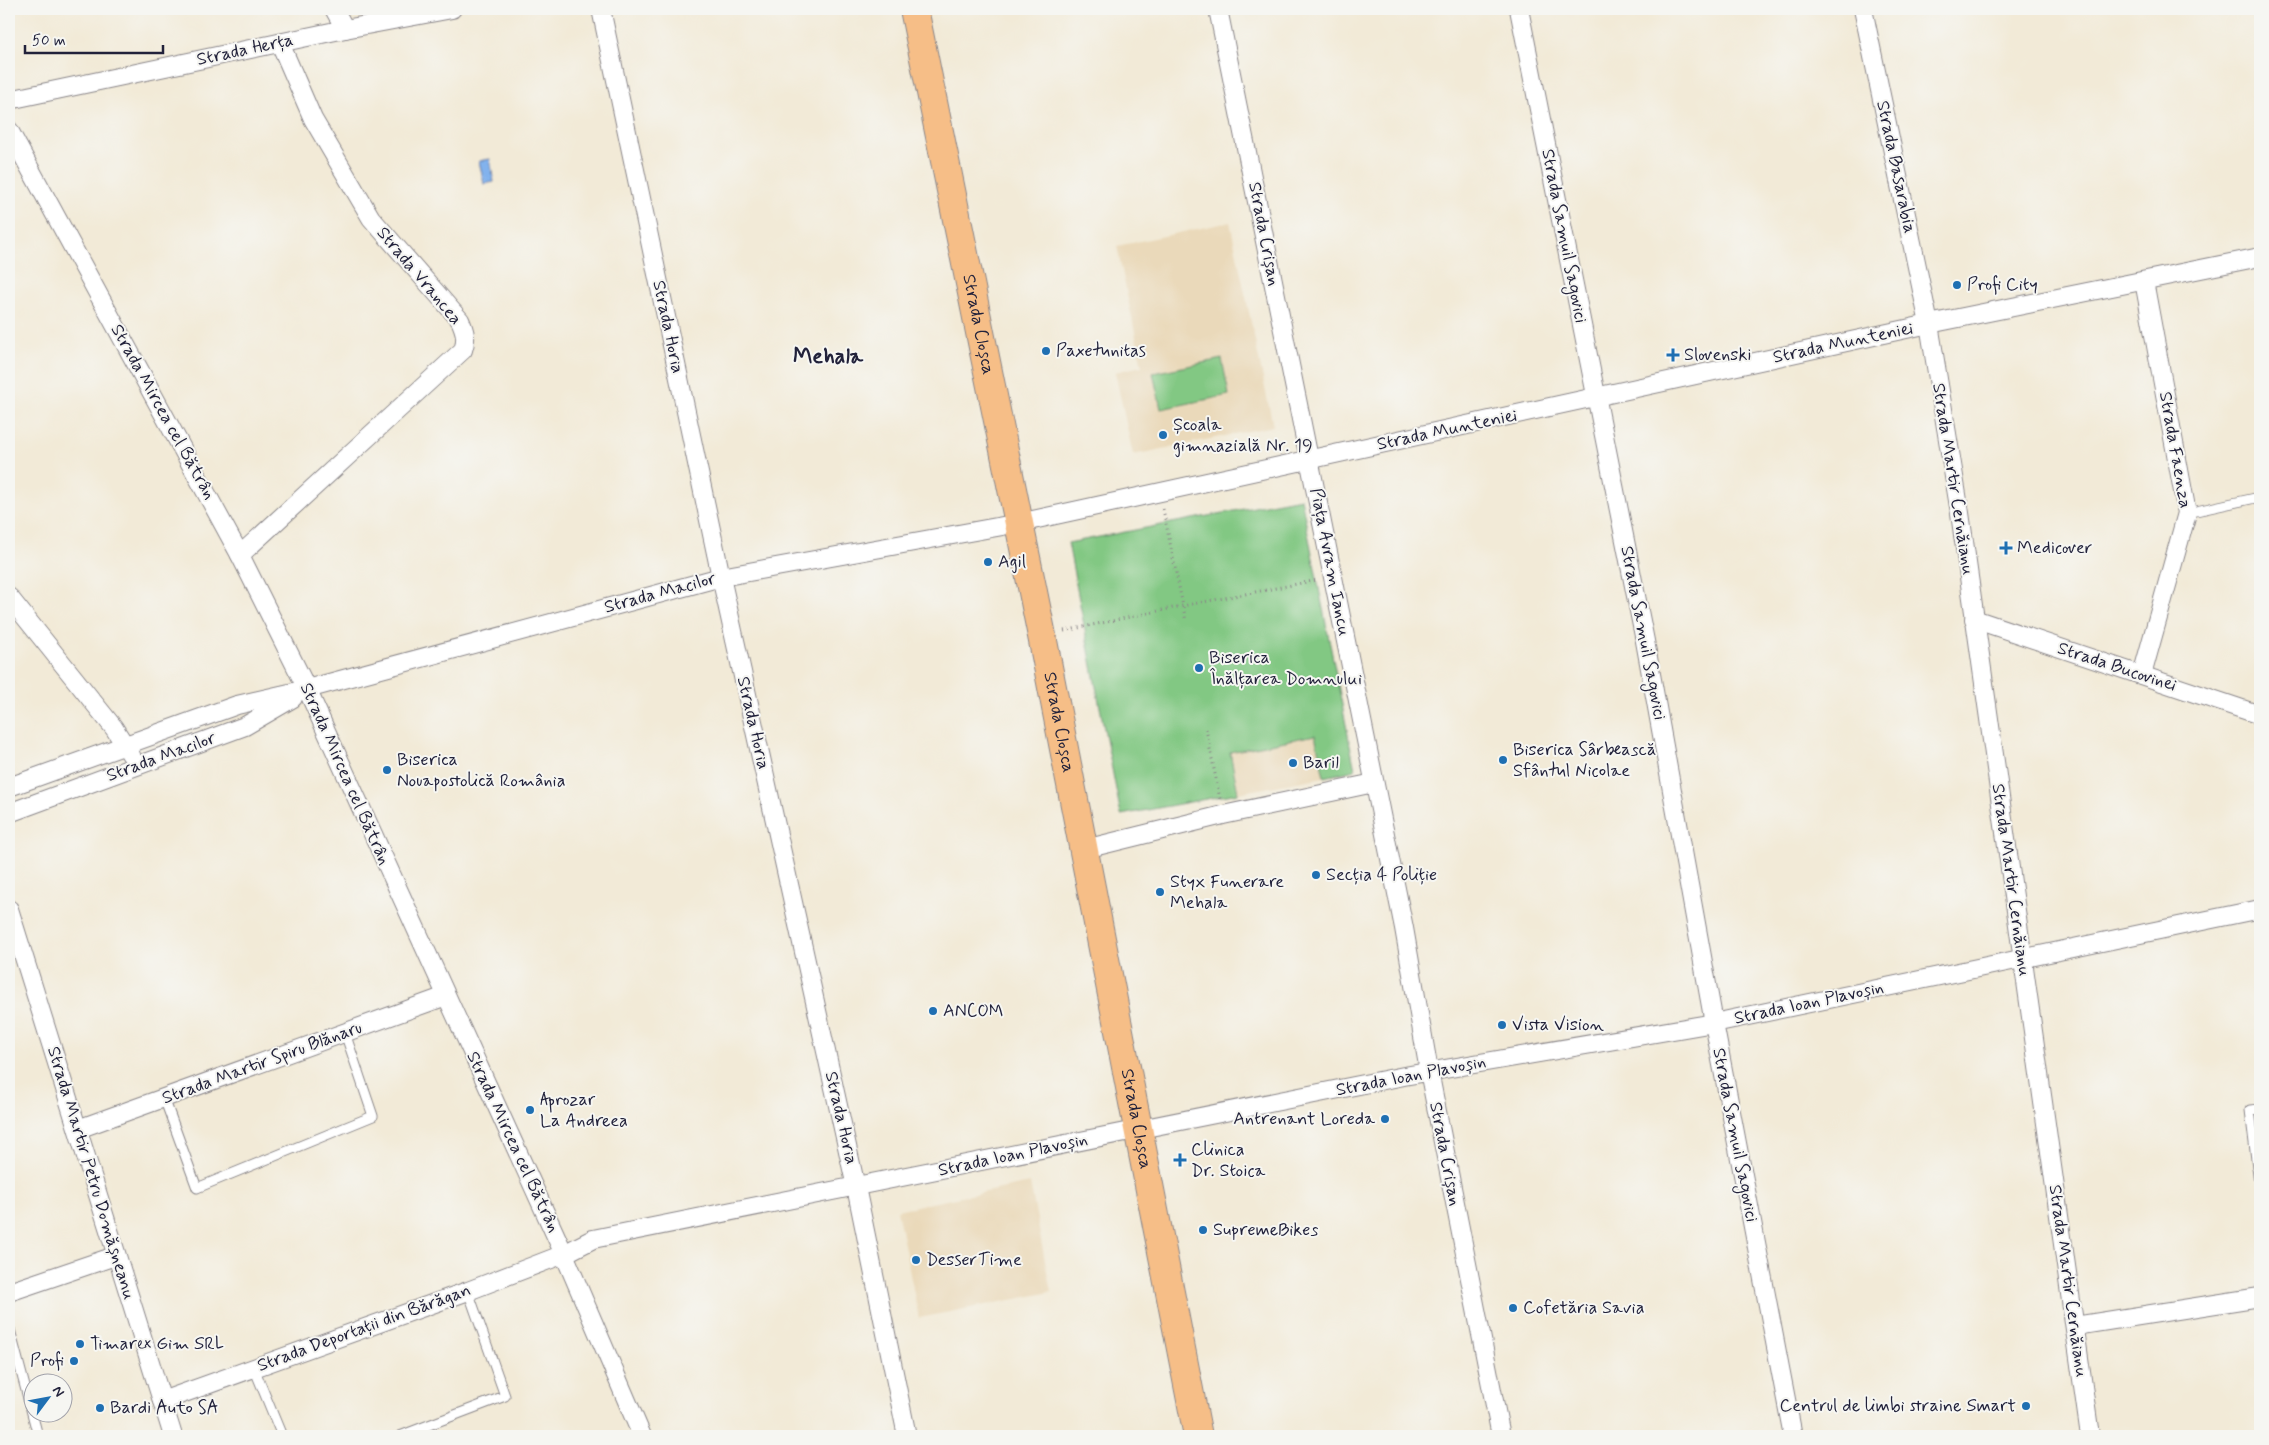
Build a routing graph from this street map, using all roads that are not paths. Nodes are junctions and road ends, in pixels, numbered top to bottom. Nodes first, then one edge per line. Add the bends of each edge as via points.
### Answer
1 (334, 9) edge
2 (452, 9) edge
3 (601, 9) edge
4 (914, 9) edge
5 (1218, 9) edge
6 (1519, 9) edge
7 (1864, 9) edge
8 (345, 29) junction
9 (280, 43) junction
10 (9, 100) edge
11 (9, 130) edge
12 (2260, 257) edge
13 (2144, 281) junction
14 (1929, 324) junction
15 (1596, 398) junction
16 (1309, 459) junction
17 (2260, 498) edge
18 (2187, 513) junction
19 (1019, 523) junction
20 (240, 555) junction
21 (721, 577) junction
22 (9, 597) edge
23 (1974, 619) junction
24 (2142, 675) junction
25 (307, 689) junction
26 (2260, 714) edge
27 (126, 746) junction
28 (136, 767) junction
29 (1374, 783) junction
30 (9, 787) edge
31 (9, 812) edge
32 (1085, 849) junction
33 (9, 909) edge
34 (2260, 909) edge
35 (2022, 957) junction
36 (446, 996) junction
37 (1714, 1023) junction
38 (345, 1033) junction
39 (1429, 1071) junction
40 (164, 1098) junction
41 (2260, 1109) edge
42 (78, 1129) junction
43 (1138, 1129) junction
44 (856, 1187) junction
45 (2260, 1192) edge
46 (564, 1254) junction
47 (115, 1256) junction
48 (468, 1291) junction
49 (9, 1292) edge
50 (2260, 1297) edge
51 (9, 1326) edge
52 (2075, 1326) junction
53 (254, 1368) junction
54 (162, 1401) junction
55 (38, 1436) edge
56 (173, 1436) edge
57 (282, 1436) edge
58 (400, 1436) edge
59 (642, 1436) edge
60 (907, 1436) edge
61 (1198, 1436) edge
62 (1500, 1436) edge
63 (1793, 1436) edge
64 (2090, 1436) edge

1 - 8 street
2 - 8 street, Strada Herța
3 - 21 street, Strada Horia
4 - 19 main road, Strada Cloșca
5 - 16 street, Strada Crișan
6 - 15 street, Strada Samuil Sagovici
7 - 14 street, Strada Basarabia
8 - 9 street, Strada Herța
9 - 10 street, Strada Herța
9 - 20 street, Strada Vrancea via 313,119 371,218 460,320 466,342 463,350
11 - 20 street, Strada Mircea cel Bătrân
12 - 13 street, Strada Munteniei
13 - 14 street, Strada Munteniei
13 - 18 street, Strada Faenza
14 - 15 street, Strada Munteniei
14 - 23 street, Strada Martir Cernăianu
15 - 16 street, Strada Munteniei
15 - 37 street, Strada Samuil Sagovici via 1645,640
16 - 19 street
16 - 29 street, Piața Avram Iancu
17 - 18 lane
18 - 24 street, Strada Faenza
19 - 21 street, Strada Macilor
19 - 32 main road, Strada Cloșca
20 - 25 street, Strada Mircea cel Bătrân
21 - 25 street, Strada Macilor
21 - 44 street, Strada Horia
22 - 27 street
23 - 24 street, Strada Bucovinei
23 - 35 street, Strada Martir Cernăianu
24 - 26 street, Strada Bucovinei
25 - 27 street, Strada Macilor via 237,705
25 - 28 street, Strada Macilor via 245,726
25 - 36 street, Strada Mircea cel Bătrân
27 - 28 street
27 - 30 street, Strada Macilor
28 - 31 street, Strada Macilor
29 - 32 street
29 - 39 street, Strada Crișan
32 - 43 main road, Strada Cloșca
33 - 42 street, Strada Martir Petru Domășneanu
34 - 35 street, Strada Ioan Plavoșin
35 - 37 street, Strada Ioan Plavoșin
35 - 52 street, Strada Martir Cernăianu
36 - 38 street, Strada Martir Spiru Blănaru
36 - 46 street, Strada Mircea cel Bătrân
37 - 39 street, Strada Ioan Plavoșin
37 - 63 street, Strada Samuil Sagovici
38 - 40 street, Strada Martir Spiru Blănaru
38 - 40 lane via 372,1116 197,1188
39 - 43 street, Strada Ioan Plavoșin
39 - 62 street, Strada Crișan
40 - 42 street, Strada Martir Spiru Blănaru
41 - 45 lane via 2250,1110
42 - 47 street, Strada Martir Petru Domășneanu
43 - 44 street, Strada Ioan Plavoșin
43 - 61 main road, Strada Cloșca
44 - 46 street, Strada Ioan Plavoșin via 593,1239
44 - 60 street, Strada Horia
46 - 48 street, Strada Deportații din Bărăgan
46 - 59 street, Strada Mircea cel Bătrân
47 - 49 street
47 - 54 street, Strada Martir Petru Domășneanu
48 - 53 street, Strada Deportații din Bărăgan
48 - 58 lane via 505,1396
50 - 52 street
51 - 55 lane
52 - 64 street, Strada Martir Cernăianu
53 - 54 street, Strada Deportații din Bărăgan
53 - 57 lane
54 - 56 street, Strada Martir Petru Domășneanu

